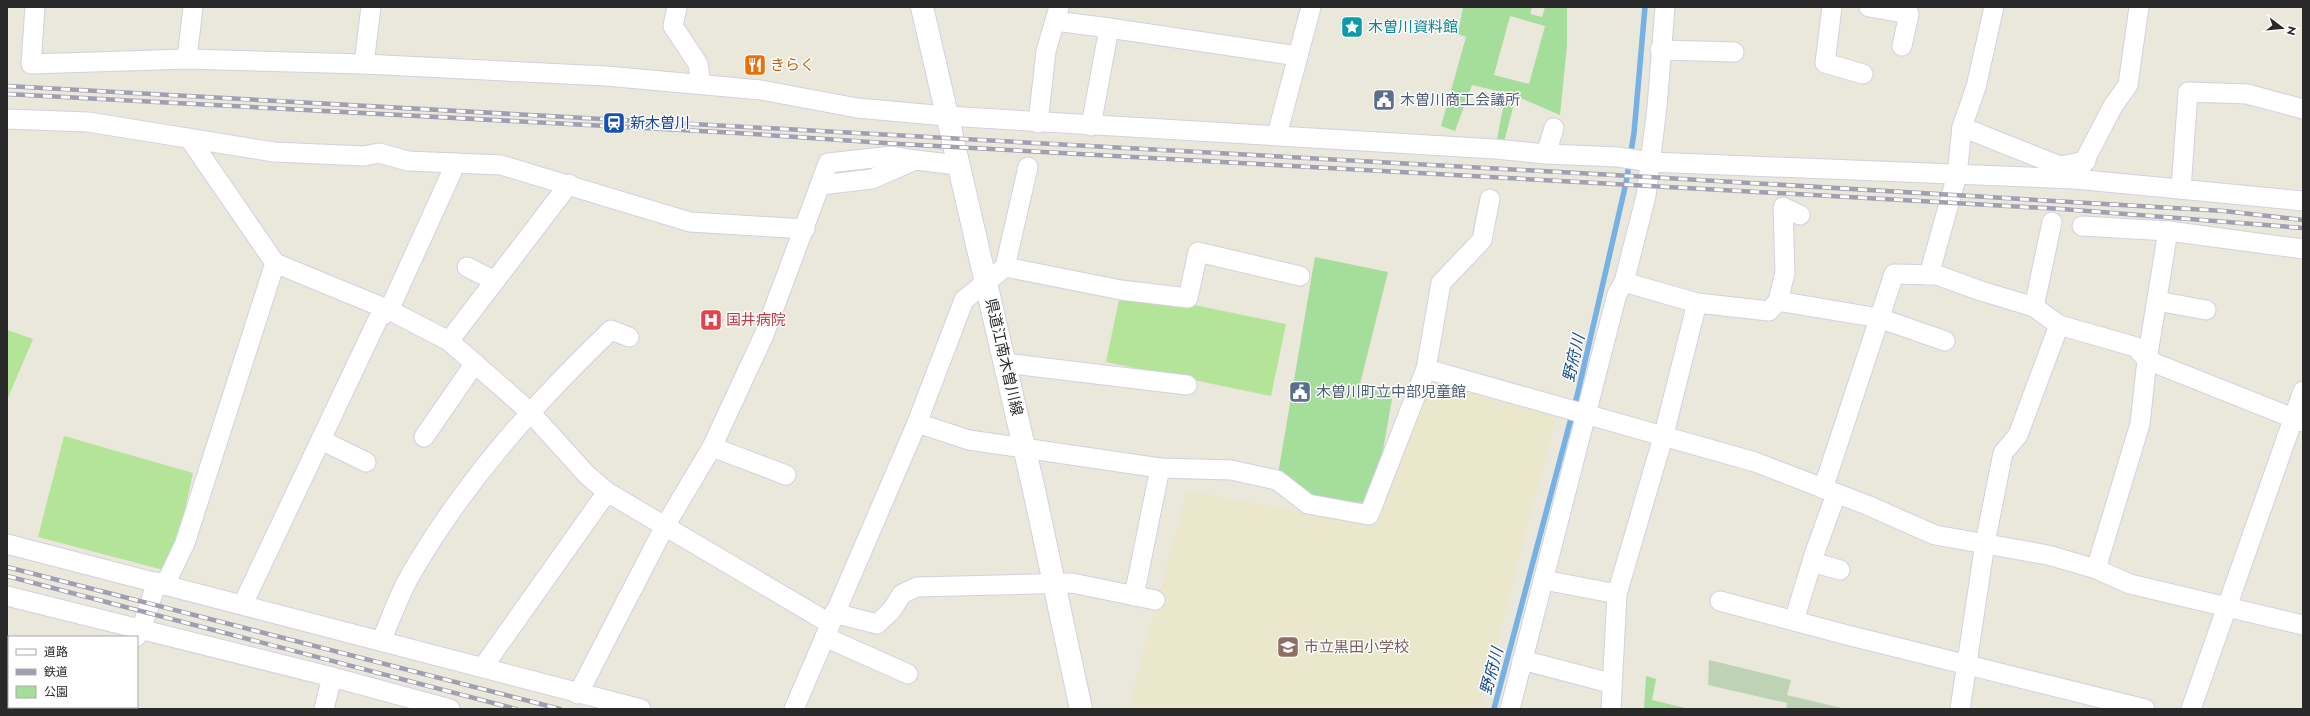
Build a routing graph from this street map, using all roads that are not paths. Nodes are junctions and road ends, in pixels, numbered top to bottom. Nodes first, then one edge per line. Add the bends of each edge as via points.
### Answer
1 (35, 7) edge
2 (193, 7) edge
3 (371, 7) edge
4 (677, 7) edge
5 (922, 7) edge
6 (1311, 7) edge
7 (1665, 7) edge
8 (1832, 7) edge
9 (1869, 7) edge
10 (1994, 7) edge
11 (2139, 7) edge
12 (1057, 14) edge
13 (1109, 28) junction
14 (1902, 46) dead end
15 (1660, 50) junction
16 (1734, 52) dead end
17 (1298, 56) junction
18 (187, 59) junction
19 (364, 64) junction
20 (1863, 74) dead end
21 (701, 84) junction
22 (2303, 109) edge
23 (946, 116) junction
24 (7, 119) edge
25 (1038, 123) junction
26 (1091, 126) junction
27 (1962, 127) junction
28 (1554, 128) dead end
29 (1277, 135) junction
30 (189, 138) junction
31 (1546, 154) junction
32 (2086, 161) junction
33 (1648, 162) junction
34 (456, 163) junction
35 (958, 165) junction
36 (1028, 167) dead end
37 (1956, 175) junction
38 (2075, 179) junction
39 (569, 184) junction
40 (2181, 189) junction
41 (1490, 199) dead end
42 (2303, 201) edge
43 (1800, 214) dead end
44 (2052, 222) dead end
45 (2082, 226) dead end
46 (805, 228) junction
47 (2168, 231) junction
48 (2303, 250) edge
49 (275, 263) junction
50 (467, 267) dead end
51 (1005, 267) junction
52 (1929, 275) junction
53 (1300, 276) dead end
54 (495, 281) junction
55 (1624, 282) junction
56 (986, 284) junction
57 (1778, 301) junction
58 (2157, 301) junction
59 (1697, 302) junction
60 (2034, 307) junction
61 (389, 310) junction
62 (2206, 310) dead end
63 (1879, 318) junction
64 (2059, 324) junction
65 (629, 337) dead end
66 (449, 341) junction
67 (1945, 341) dead end
68 (2147, 360) junction
69 (475, 363) junction
70 (1005, 363) junction
71 (1426, 369) junction
72 (1187, 386) dead end
73 (2303, 391) edge
74 (530, 412) junction
75 (1584, 413) junction
76 (2298, 421) edge
77 (917, 423) junction
78 (1664, 434) junction
79 (424, 438) dead end
80 (321, 440) junction
81 (712, 447) junction
82 (1025, 448) junction
83 (366, 462) dead end
84 (1160, 468) junction
85 (786, 475) dead end
86 (1829, 491) junction
87 (608, 492) junction
88 (665, 526) junction
89 (1985, 543) junction
90 (7, 544) edge
91 (1812, 562) junction
92 (2096, 569) junction
93 (1840, 570) dead end
94 (1544, 580) junction
95 (161, 583) junction
96 (1054, 583) junction
97 (1617, 594) junction
98 (7, 596) edge
99 (1134, 596) junction
100 (1155, 600) dead end
101 (1720, 601) dead end
102 (243, 604) junction
103 (2227, 606) junction
104 (1794, 621) junction
105 (829, 624) junction
106 (2303, 625) edge
107 (138, 633) edge
108 (381, 641) junction
109 (1522, 660) junction
110 (1966, 665) junction
111 (484, 667) junction
112 (908, 674) dead end
113 (332, 677) junction
114 (1610, 683) junction
115 (578, 694) junction
116 (324, 709) edge
117 (450, 709) edge
118 (641, 709) edge
119 (794, 709) edge
120 (1081, 709) edge
121 (1510, 709) edge
122 (1611, 709) edge
123 (1960, 709) edge
124 (2145, 709) edge
125 (2191, 709) edge

1 - 18 street via 31,64
2 - 18 street
3 - 19 street
4 - 21 street via 673,26 698,64
5 - 23 main road, 県道江南木曽川線
6 - 17 street
7 - 15 street
8 - 20 street via 1825,64
9 - 14 street via 1909,14
10 - 27 street via 1976,88
11 - 32 street via 2128,85 2113,106
12 - 13 street
12 - 25 street via 1046,51
13 - 17 street
13 - 26 street
15 - 16 street
15 - 33 street
17 - 29 street
18 - 19 street
19 - 21 street via 606,76
21 - 23 street via 760,90 857,108
22 - 40 street via 2247,94 2188,92
23 - 25 street
23 - 35 main road, 県道江南木曽川線
24 - 30 street via 88,122
25 - 26 street
26 - 29 street
27 - 32 street via 2060,166
27 - 37 street
28 - 31 street
29 - 31 street
30 - 34 street via 274,152 364,156 379,153 408,161
30 - 49 street
31 - 33 street via 1618,157
32 - 38 street
33 - 37 street
33 - 55 street via 1646,196
34 - 39 street via 501,165
34 - 61 street
35 - 46 street via 915,160 878,167 872,179 820,185
35 - 56 main road, 県道江南木曽川線
36 - 51 street
37 - 38 street
37 - 52 street
38 - 40 street
39 - 46 street via 690,222
39 - 54 street
40 - 42 street
41 - 71 street via 1482,240 1441,283
43 - 57 street via 1783,207 1785,273
44 - 60 street
45 - 47 street
46 - 81 street via 764,334
47 - 48 street
47 - 58 street
49 - 61 street
49 - 95 street via 185,543
50 - 54 street
51 - 53 street via 1121,290 1188,298 1198,252
51 - 56 street
52 - 60 street via 1937,275
52 - 63 street via 1894,274
54 - 66 street
55 - 59 street
55 - 75 street via 1617,294
56 - 70 main road, 県道江南木曽川線
56 - 77 street via 964,300
57 - 59 street via 1769,311
57 - 63 street
58 - 62 street
58 - 68 street
59 - 78 street
60 - 64 street
61 - 66 street
61 - 80 street via 378,319
63 - 67 street
63 - 86 street
64 - 68 street via 2136,347
64 - 89 street via 2018,435 2003,453
65 - 74 street via 611,330
66 - 69 street
68 - 76 street
68 - 92 street via 2140,424
69 - 74 street
69 - 79 street
70 - 72 street
70 - 82 main road, 県道江南木曽川線
71 - 75 street
71 - 84 street via 1369,515 1308,504 1277,480 1231,470
73 - 76 street
74 - 87 street via 588,475
74 - 108 street via 488,460 410,575
75 - 78 street
75 - 94 street
76 - 103 street
77 - 82 street via 969,440
77 - 105 street
78 - 86 street via 1755,462
78 - 97 street
80 - 83 street
80 - 102 street
81 - 85 street
81 - 88 street
82 - 84 street
82 - 96 main road, 県道江南木曽川線
84 - 99 street
86 - 89 street via 1936,535
86 - 91 street
87 - 88 street
87 - 111 street
88 - 105 street
88 - 115 street
89 - 92 street
89 - 110 street
90 - 95 street
91 - 93 street
91 - 104 street
92 - 103 street via 2130,584
94 - 97 street
94 - 109 street
95 - 102 street
95 - 107 street
96 - 99 street
96 - 105 street via 917,587 902,594 891,611 878,624
96 - 120 main road, 県道江南木曽川線
97 - 114 street
98 - 107 street
99 - 100 street
101 - 104 street
102 - 108 street
103 - 106 street
103 - 125 street
104 - 110 street
105 - 112 street
105 - 119 street
107 - 113 street
108 - 111 street
109 - 114 street
109 - 121 street
110 - 123 street
110 - 124 street
111 - 115 street
113 - 116 street
113 - 117 street
114 - 122 street
115 - 118 street

